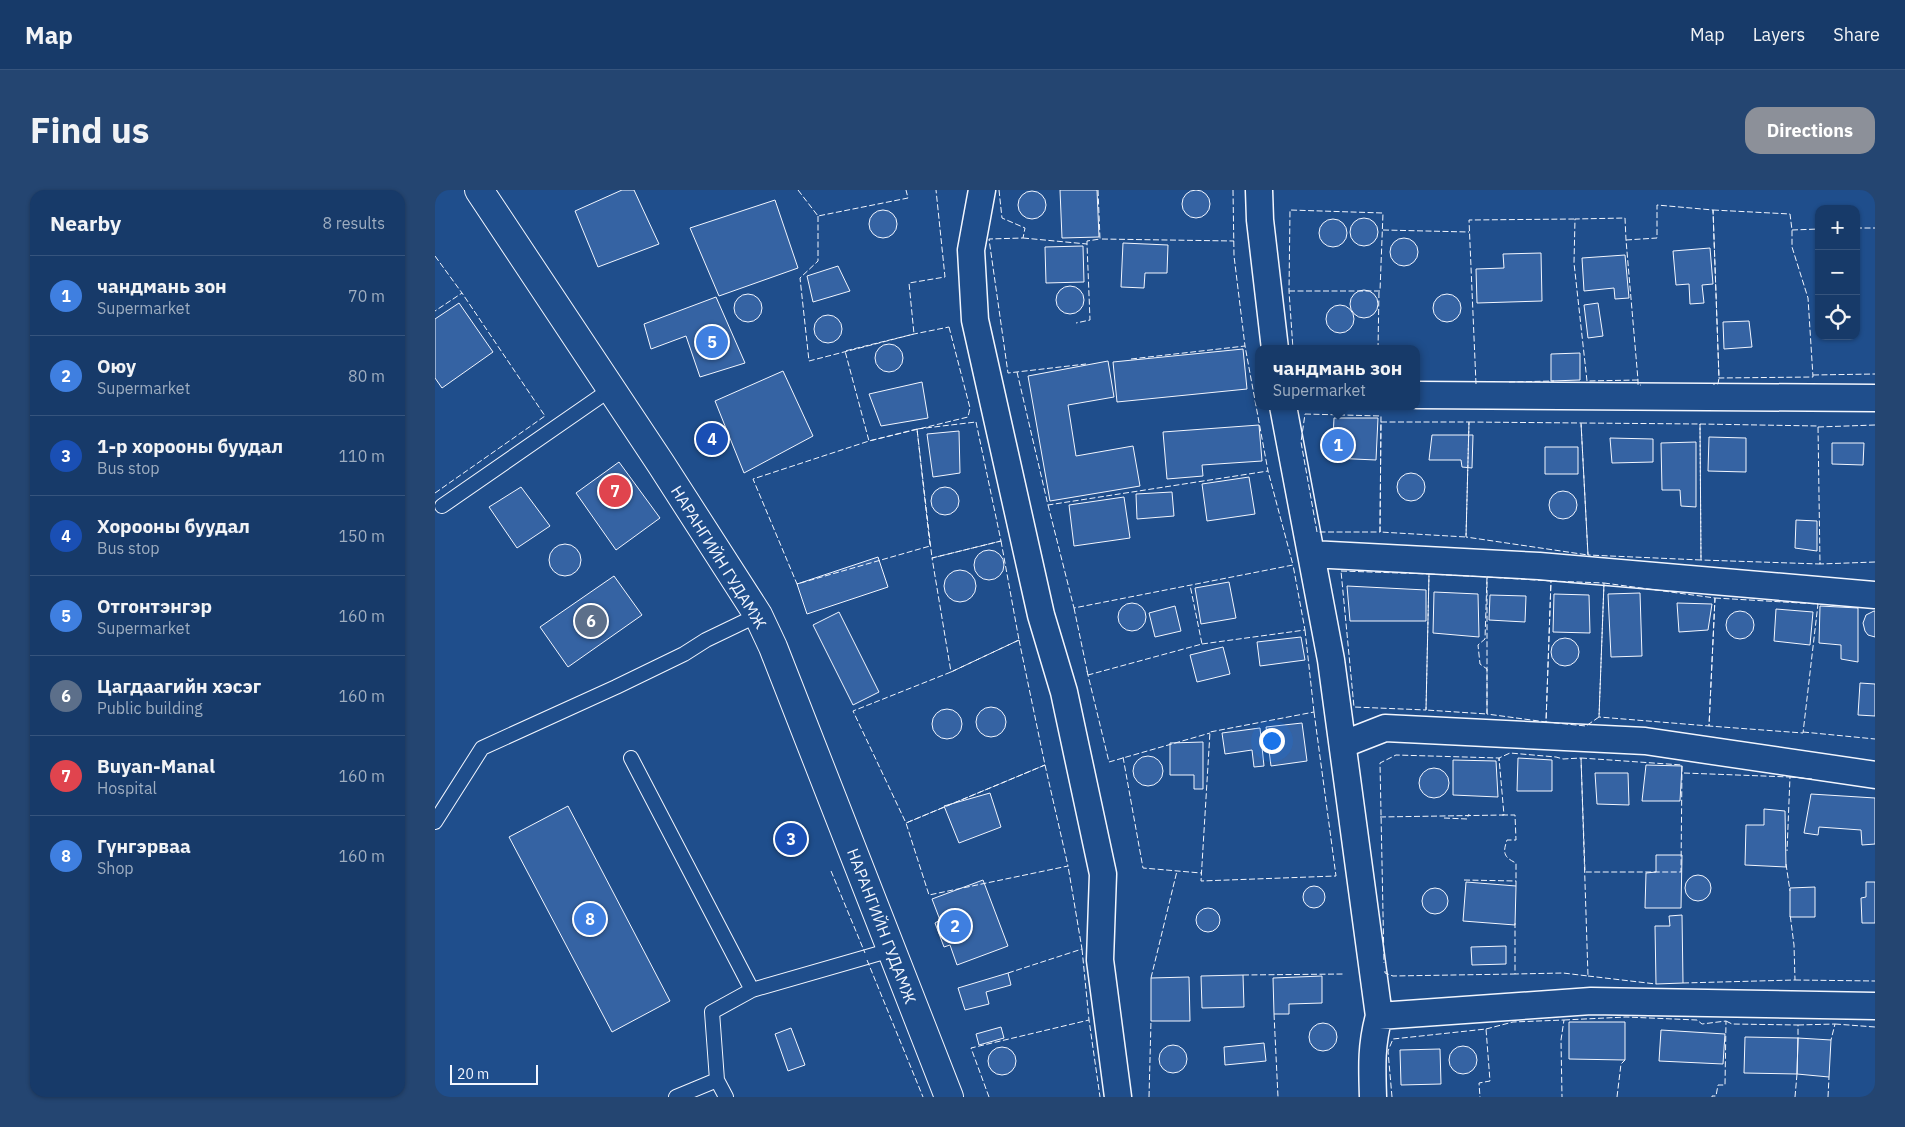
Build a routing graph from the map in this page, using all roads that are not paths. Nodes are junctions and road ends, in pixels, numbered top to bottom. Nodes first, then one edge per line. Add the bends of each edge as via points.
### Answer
1 (479, 190) edge
2 (982, 190) edge
3 (1259, 190) edge
4 (1275, 345) edge
5 (611, 389) junction
6 (1420, 395) edge
7 (1875, 398) edge
8 (1284, 410) edge
9 (442, 506) dead end
10 (1311, 554) junction
11 (1875, 595) edge
12 (758, 615) junction
13 (1344, 744) junction
14 (631, 758) dead end
15 (1875, 775) edge
16 (435, 822) edge
17 (891, 950) junction
18 (752, 990) junction
19 (1875, 1006) edge
20 (1379, 1016) junction
21 (717, 1080) junction
22 (676, 1097) edge
23 (726, 1097) edge
24 (949, 1097) edge
25 (1118, 1097) edge
26 (1373, 1097) edge

1 - 5 main road, НАРАНГИЙН ГУДАМЖ
2 - 25 street via 971,250 975,320 1041,615 1064,692 1103,874 1100,960
3 - 4 street
5 - 9 lane
5 - 12 main road, НАРАНГИЙН ГУДАМЖ
6 - 7 street
8 - 10 street
10 - 11 street via 1539,566
10 - 13 street
12 - 16 lane via 616,687 482,748
12 - 17 main road, НАРАНГИЙН ГУДАМЖ
13 - 15 street via 1385,728 1645,741
13 - 20 street
14 - 18 lane
17 - 18 lane
17 - 24 main road, НАРАНГИЙН ГУДАМЖ
18 - 21 lane via 712,1012
19 - 20 street via 1591,1001
20 - 26 street via 1371,1058
21 - 22 lane
21 - 23 lane

